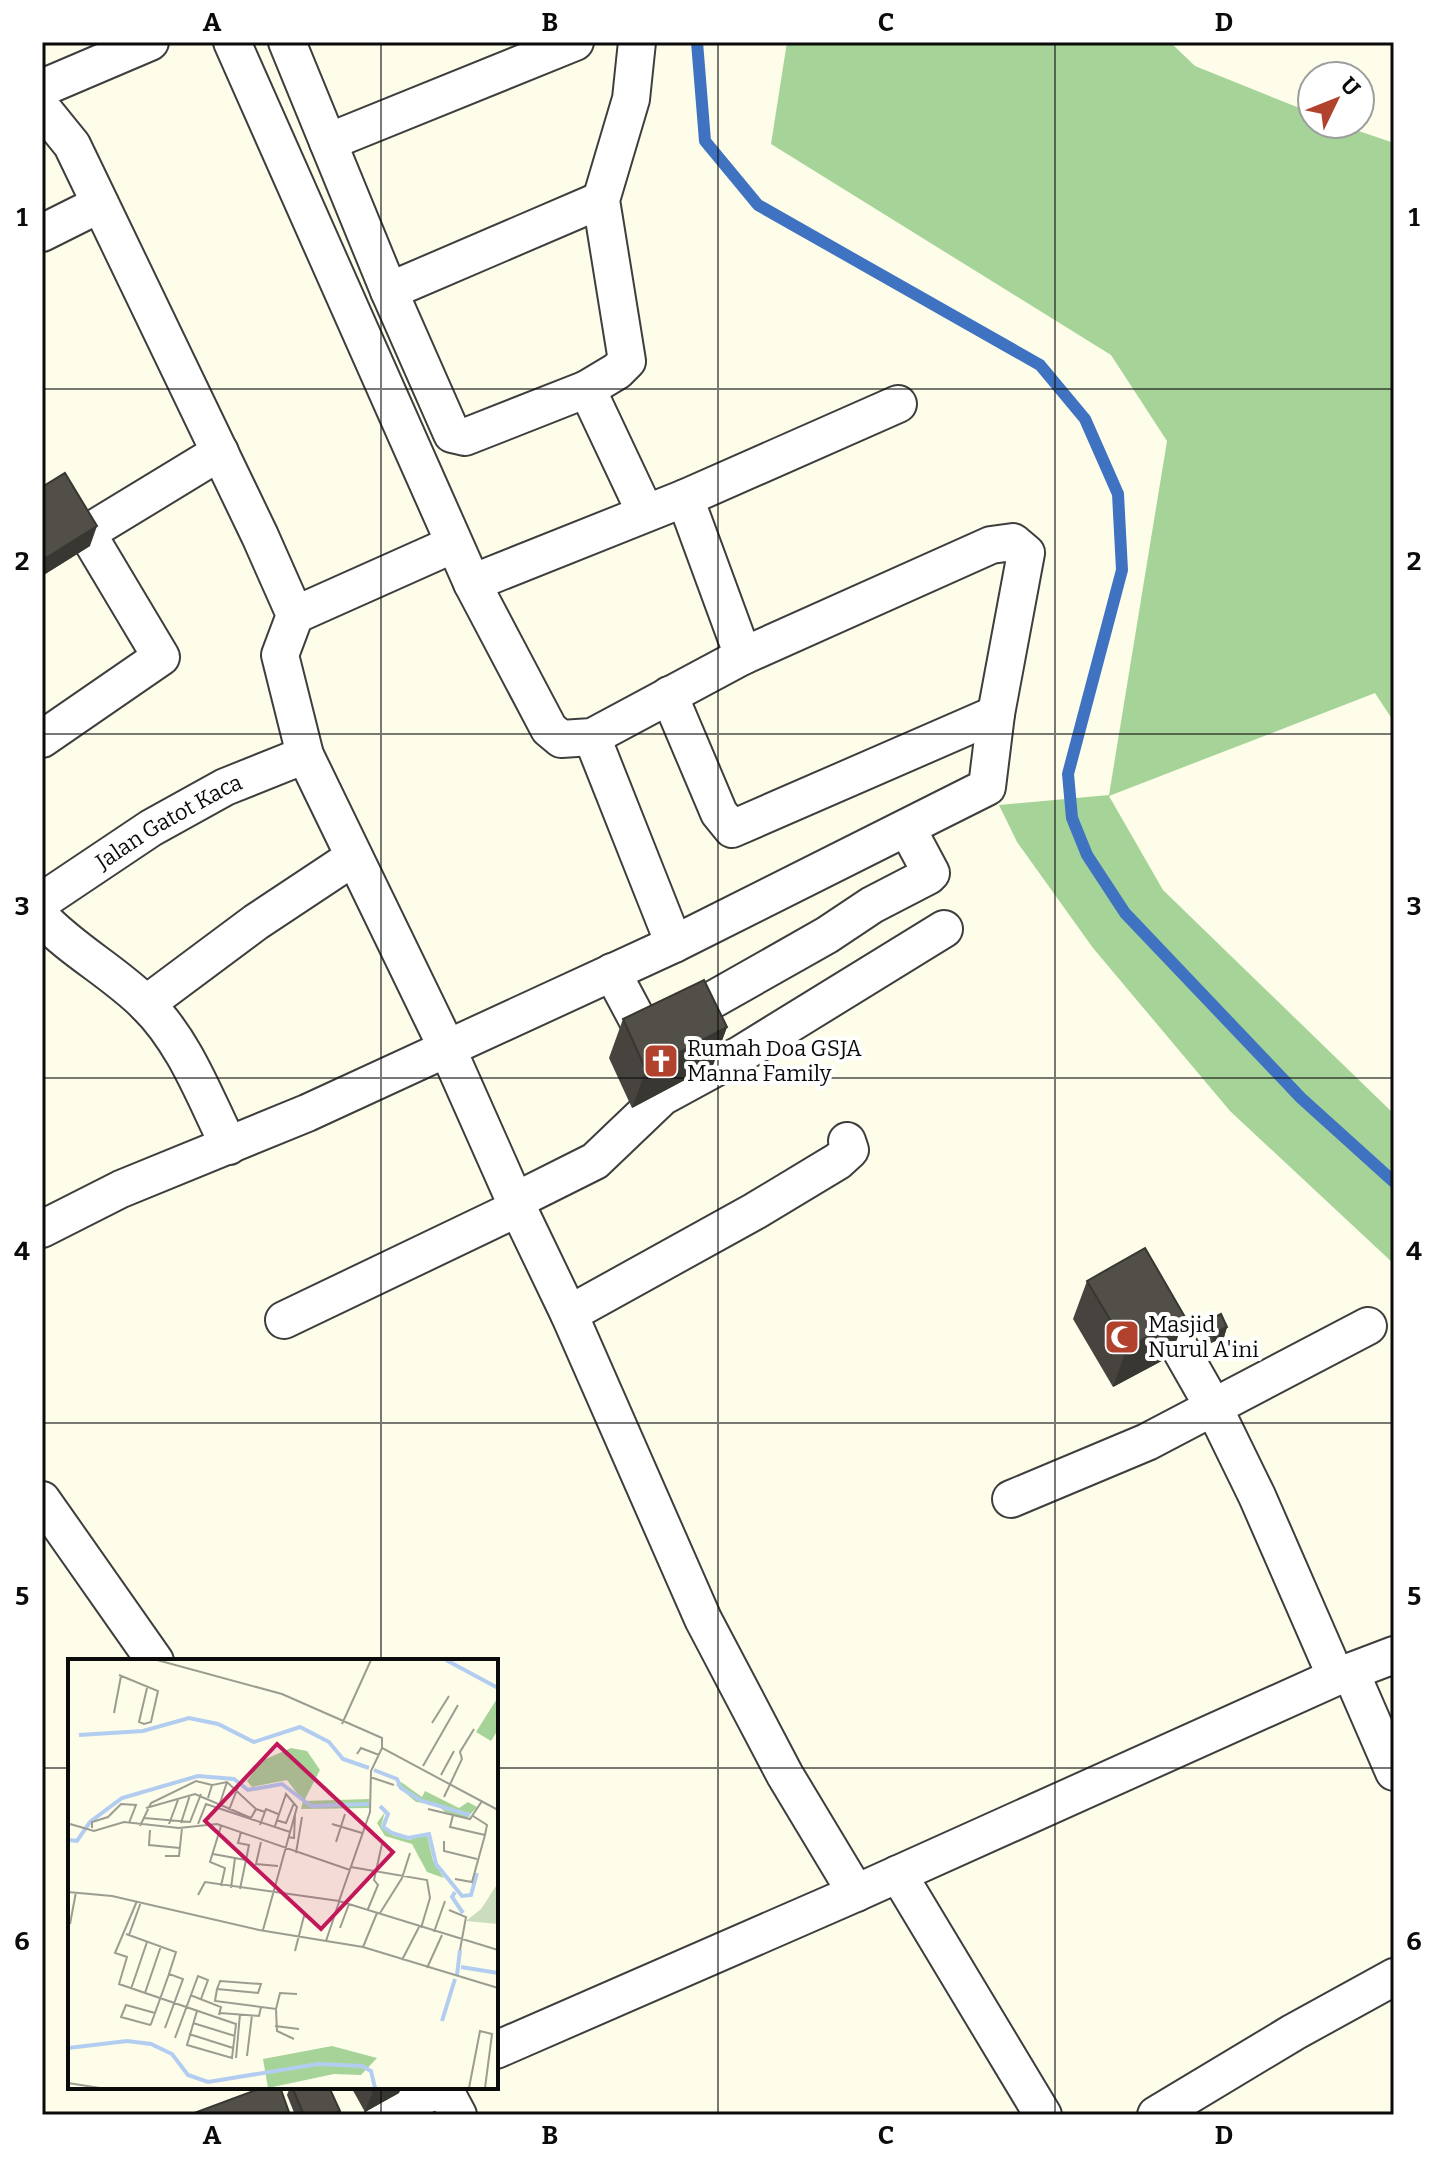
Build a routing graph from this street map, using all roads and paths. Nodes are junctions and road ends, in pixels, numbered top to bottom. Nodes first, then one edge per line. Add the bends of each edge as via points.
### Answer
1 (150, 42) edge
2 (232, 42) edge
3 (287, 42) edge
4 (575, 42) edge
5 (637, 42) edge
6 (42, 88) edge
7 (42, 108) edge
8 (328, 142) junction
9 (601, 200) junction
10 (100, 204) junction
11 (42, 233) edge
12 (389, 291) junction
13 (587, 389) junction
14 (898, 404) dead end
15 (220, 452) junction
16 (685, 498) junction
17 (645, 512) junction
18 (454, 544) junction
19 (472, 583) junction
20 (295, 615) junction
21 (743, 656) junction
22 (669, 695) junction
23 (996, 714) junction
24 (592, 737) junction
25 (42, 739) edge
26 (305, 755) junction
27 (907, 828) junction
28 (354, 857) junction
29 (42, 901) edge
30 (42, 918) edge
31 (944, 929) dead end
32 (674, 944) junction
33 (612, 972) junction
34 (146, 1004) junction
35 (447, 1048) junction
36 (847, 1141) dead end
37 (229, 1146) junction
38 (516, 1204) junction
39 (42, 1229) edge
40 (1145, 1287) edge
41 (569, 1314) junction
42 (284, 1320) dead end
43 (1368, 1326) dead end
44 (1214, 1408) junction
45 (1011, 1499) dead end
46 (42, 1500) edge
47 (1394, 1655) edge
48 (154, 1659) edge
49 (1344, 1675) junction
50 (1394, 1772) edge
51 (898, 1874) junction
52 (856, 1893) junction
53 (1394, 1977) edge
54 (498, 2049) edge
55 (439, 2089) edge
56 (444, 2089) edge
57 (384, 2115) edge
58 (458, 2115) edge
59 (1043, 2115) edge
60 (1156, 2115) edge

1 - 6 street
2 - 18 street
3 - 8 street
4 - 8 street
5 - 9 street via 631,99
7 - 10 street via 72,145
8 - 12 street
9 - 12 street
9 - 13 street via 627,361
10 - 11 street
10 - 15 street
12 - 13 street via 452,434 465,437
13 - 17 street
14 - 16 street
15 - 20 street
15 - 25 street via 87,533 161,657
16 - 17 street
16 - 21 street
17 - 19 street
18 - 19 street
18 - 20 street
19 - 24 street via 549,729 561,739
20 - 26 street via 280,655
21 - 22 street
21 - 23 street via 991,545 1013,542 1026,553
22 - 23 street via 719,813 732,829
22 - 24 street
23 - 27 street via 987,787
24 - 32 street
26 - 28 street
26 - 29 street, Jalan Gatot Kaca via 225,787 151,828
27 - 32 street
27 - 33 street via 928,876 654,1033 645,1034
28 - 34 street
28 - 35 street
30 - 34 street
31 - 38 street via 662,1097 595,1161
32 - 33 street
33 - 35 street
34 - 37 street via 179,1046
35 - 37 street
35 - 38 street
36 - 41 street via 850,1150 838,1161
37 - 39 street via 121,1189
38 - 41 street
38 - 42 street
40 - 44 street
41 - 52 street via 703,1619 785,1775
43 - 44 street
44 - 45 street
44 - 49 street
46 - 48 street
47 - 49 street
49 - 50 street
49 - 51 street
51 - 52 street
51 - 59 street
52 - 54 street
53 - 60 street
55 - 57 street
56 - 58 street

